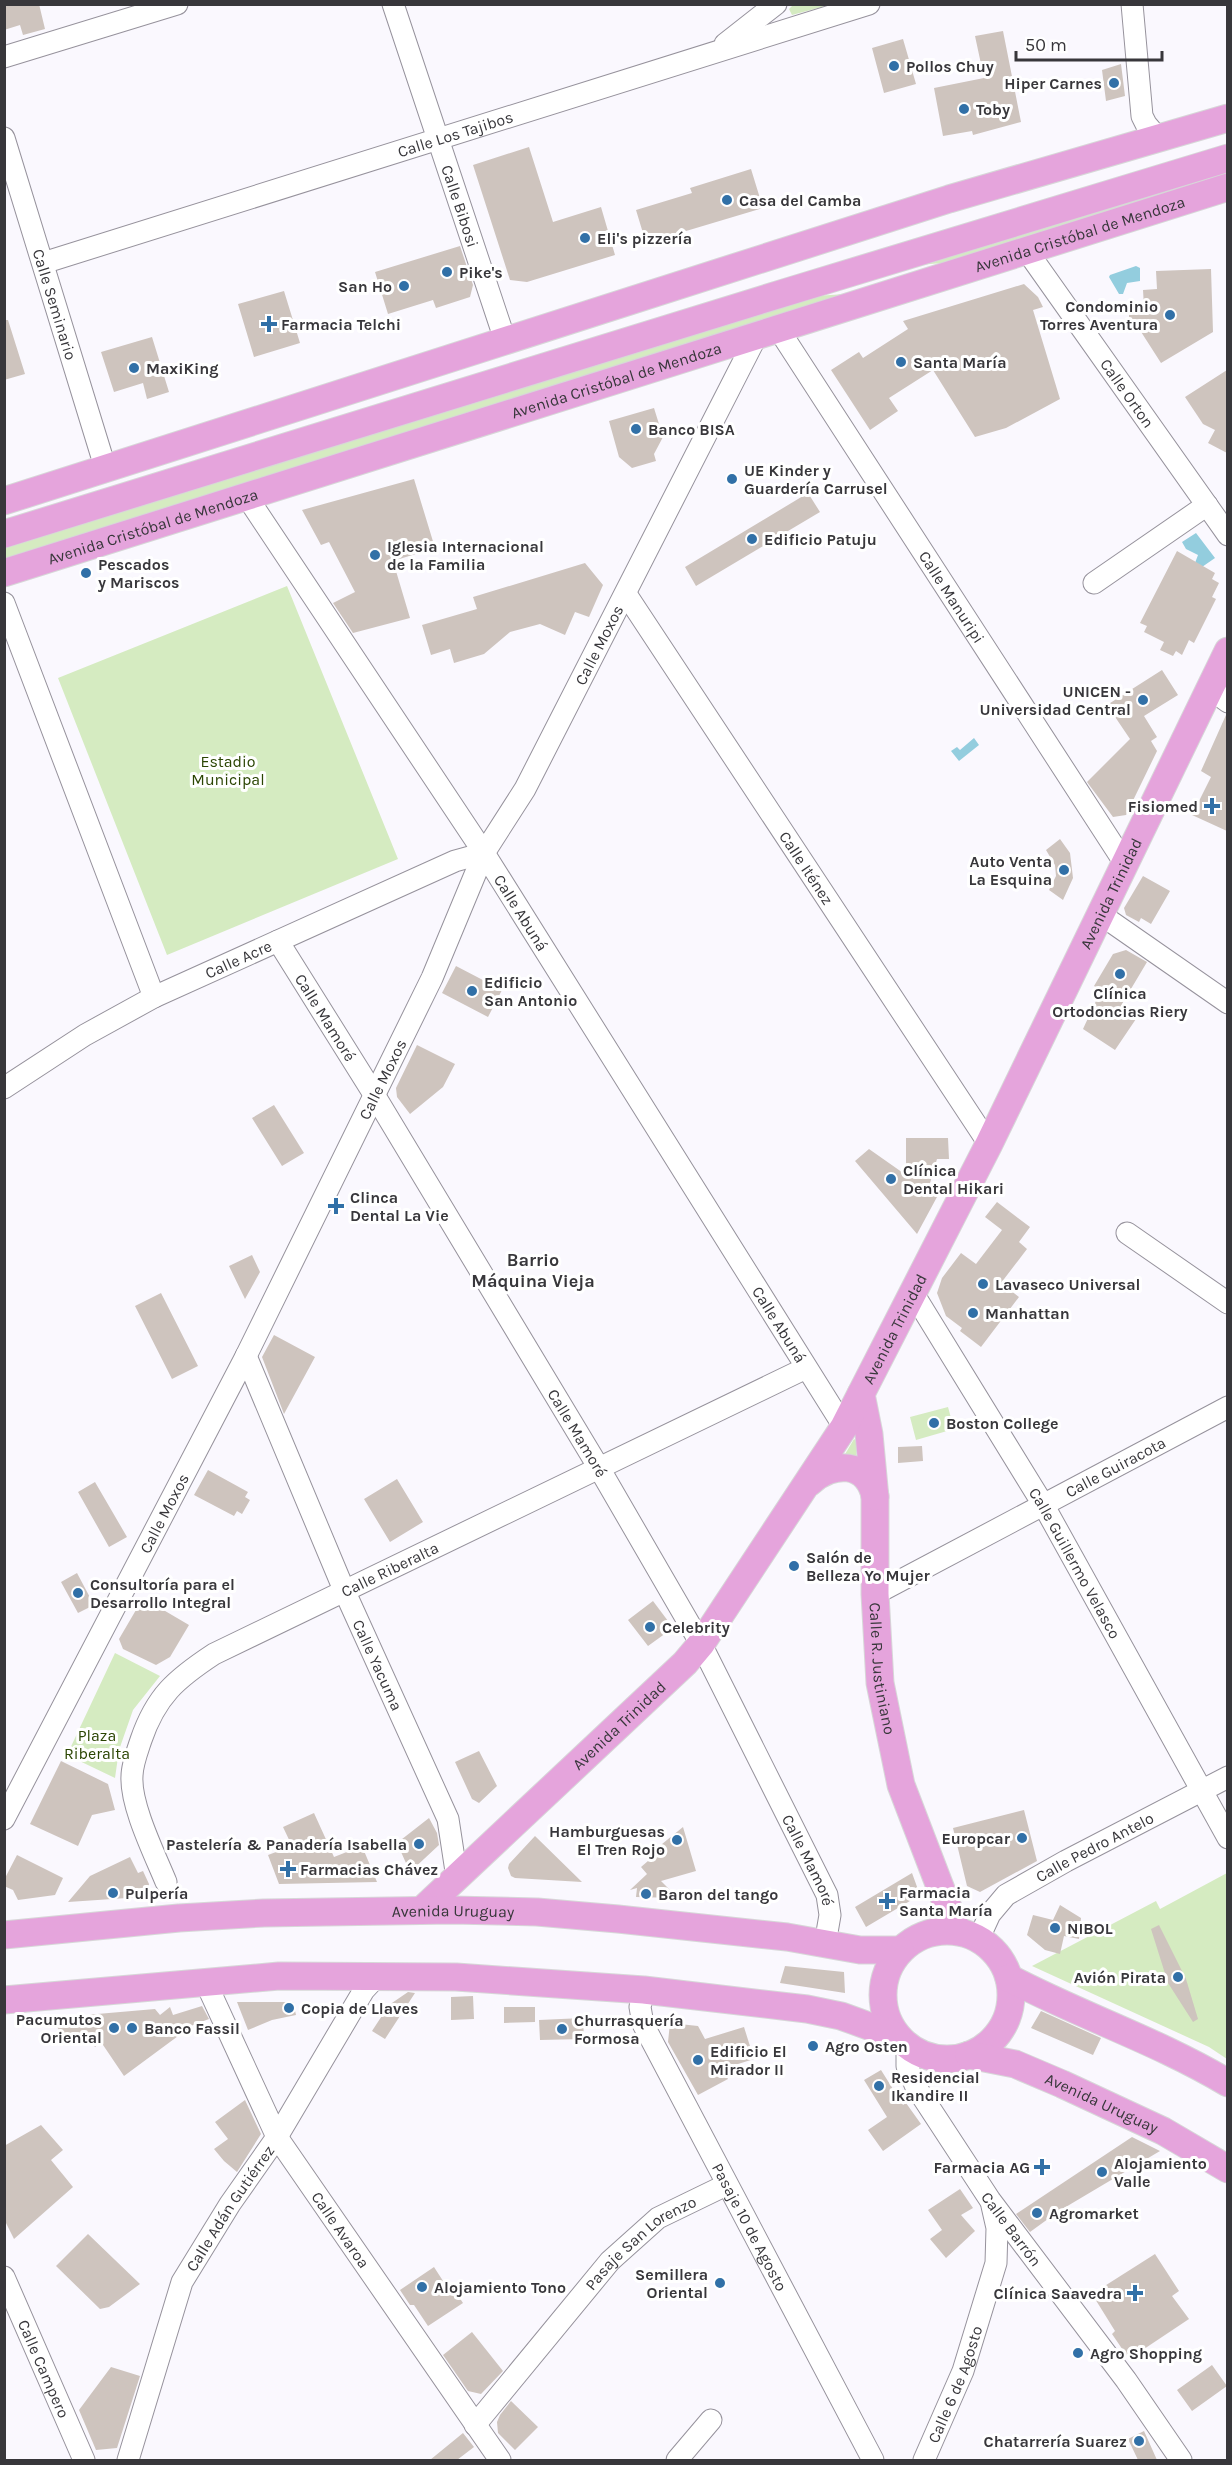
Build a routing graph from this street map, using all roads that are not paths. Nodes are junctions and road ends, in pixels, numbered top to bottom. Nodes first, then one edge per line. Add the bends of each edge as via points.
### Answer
1 (177, 4) edge
2 (393, 4) edge
3 (868, 4) edge
4 (1132, 4) edge
5 (767, 7) edge
6 (712, 53) junction
7 (4, 57) edge
8 (1140, 107) junction
9 (1227, 118) edge
10 (4, 138) edge
11 (439, 138) junction
12 (1158, 138) junction
13 (1129, 146) junction
14 (1227, 158) edge
15 (1227, 188) edge
16 (1027, 251) junction
17 (43, 263) junction
18 (945, 276) junction
19 (787, 292) junction
20 (768, 333) junction
21 (505, 340) junction
22 (106, 470) junction
23 (247, 497) junction
24 (4, 501) edge
25 (1207, 505) junction
26 (4, 534) edge
27 (1227, 535) edge
28 (4, 573) edge
29 (1094, 583) dead end
30 (626, 594) junction
31 (4, 603) edge
32 (1227, 651) edge
33 (1219, 696) edge
34 (484, 853) junction
35 (1124, 862) junction
36 (1100, 914) junction
37 (278, 941) junction
38 (154, 998) junction
39 (1227, 1003) edge
40 (4, 1088) edge
41 (375, 1096) junction
42 (989, 1144) junction
43 (1127, 1233) dead end
44 (914, 1293) junction
45 (1227, 1303) edge
46 (246, 1356) junction
47 (806, 1368) junction
48 (861, 1394) junction
49 (1227, 1407) edge
50 (844, 1427) junction
51 (599, 1468) junction
52 (807, 1485) junction
53 (875, 1498) junction
54 (1044, 1506) junction
55 (344, 1590) junction
56 (875, 1594) junction
57 (701, 1644) junction
58 (1227, 1778) edge
59 (1200, 1791) junction
60 (5, 1814) edge
61 (1227, 1838) edge
62 (457, 1878) junction
63 (166, 1882) dead end
64 (422, 1910) junction
65 (968, 1934) junction
66 (5, 1935) edge
67 (825, 1944) junction
68 (900, 1950) junction
69 (378, 1975) junction
70 (1009, 1978) junction
71 (206, 1983) junction
72 (644, 1990) junction
73 (4, 2000) edge
74 (902, 2041) junction
75 (969, 2055) junction
76 (1227, 2083) edge
77 (277, 2137) junction
78 (1227, 2169) edge
79 (726, 2185) junction
80 (990, 2200) junction
81 (4, 2277) edge
82 (711, 2420) dead end
83 (475, 2425) junction
84 (84, 2460) edge
85 (128, 2460) edge
86 (500, 2460) edge
87 (678, 2460) edge
88 (873, 2460) edge
89 (924, 2460) edge
90 (1181, 2460) edge

1 - 7 street
2 - 11 street, Calle Bibosi
3 - 6 street, Calle Los Tajibos
4 - 8 street
5 - 6 street
6 - 11 street, Calle Los Tajibos
8 - 12 street via 1146,124
8 - 13 street
9 - 12 main road
10 - 17 street, Calle Seminario
11 - 17 street, Calle Los Tajibos
11 - 21 street, Calle Bibosi
12 - 13 main road
13 - 21 main road
14 - 19 main road, Avenida Cristóbal de Mendoza
15 - 16 main road, Avenida Cristóbal de Mendoza
16 - 18 main road, Avenida Cristóbal de Mendoza
16 - 25 street, Calle Orton
17 - 22 street, Calle Seminario
18 - 19 main road
18 - 20 main road, Avenida Cristóbal de Mendoza
19 - 26 main road, Avenida Cristóbal de Mendoza
20 - 23 main road, Avenida Cristóbal de Mendoza
20 - 30 street, Calle Moxos
20 - 35 street, Calle Manuripi
21 - 22 main road
22 - 24 main road
23 - 28 main road, Avenida Cristóbal de Mendoza
23 - 34 street, Calle Abuná
25 - 27 street, Calle Orton
25 - 29 street
30 - 34 street, Calle Moxos via 525,789
30 - 42 street, Calle Iténez
31 - 38 street
32 - 33 main road, Avenida Trinidad
33 - 35 main road, Avenida Trinidad
34 - 37 street, Calle Acre via 455,861
34 - 41 street, Calle Moxos via 432,978
34 - 47 street, Calle Abuná
35 - 36 main road, Avenida Trinidad
36 - 39 street
36 - 42 main road, Avenida Trinidad
37 - 38 street, Calle Acre
37 - 41 street, Calle Mamoré
38 - 40 street, Calle Acre via 85,1035
41 - 46 street, Calle Moxos
41 - 51 street, Calle Mamoré
42 - 44 main road, Avenida Trinidad
43 - 45 street
44 - 48 main road, Avenida Trinidad
44 - 54 street, Calle Guillermo Velasco
46 - 55 street, Calle Yacuma
46 - 60 street, Calle Moxos
47 - 50 street, Calle Abuná
47 - 51 street, Calle Riberalta
48 - 50 main road, Avenida Trinidad
48 - 53 main road, Calle R. Justiniano
49 - 54 street, Calle Guiracota
50 - 52 main road, Avenida Trinidad
51 - 55 street, Calle Riberalta
51 - 57 street, Calle Mamoré
52 - 53 main road via 824,1471 851,1469 865,1475
52 - 57 main road, Avenida Trinidad
53 - 56 main road, Calle R. Justiniano
54 - 56 street, Calle Guiracota
54 - 59 street, Calle Guillermo Velasco
55 - 62 street, Calle Yacuma via 448,1819
55 - 63 street, Calle Riberalta via 214,1654 167,1689 154,1709 131,1777 135,1800
56 - 65 main road, Calle R. Justiniano via 880,1683 901,1785
57 - 62 main road, Avenida Trinidad
57 - 67 street, Calle Mamoré via 827,1895 830,1915
58 - 59 street, Calle Pedro Antelo
59 - 61 street, Calle Guillermo Velasco
59 - 65 street, Calle Pedro Antelo via 1006,1895
62 - 64 main road, Avenida Trinidad
64 - 66 main road, Avenida Uruguay via 179,1918
64 - 67 main road, Avenida Uruguay via 537,1912
65 - 68 main road via 937,1931
65 - 70 main road via 993,1948
67 - 68 main road, Avenida Uruguay via 860,1950
68 - 74 main road via 887,1974 883,1997 889,2023
69 - 71 main road via 279,1976
69 - 72 main road
69 - 77 street, Calle Adán Gutiérrez via 364,1990
70 - 75 main road via 1011,2004 1002,2030
70 - 76 main road via 1126,2031
71 - 73 main road
71 - 77 street, Calle Avaroa
72 - 74 main road via 822,2012 854,2020
72 - 79 street, Pasaje 10 de Agosto via 640,2007 643,2024
74 - 75 main road via 926,2056 948,2060
74 - 80 street, Calle Barrón via 916,2087
75 - 78 main road, Avenida Uruguay via 1015,2064 1062,2084 1163,2131
77 - 83 street, Calle Avaroa
77 - 85 street, Calle Adán Gutiérrez via 182,2282
79 - 83 street, Pasaje San Lorenzo via 658,2218 610,2261
79 - 88 street, Pasaje 10 de Agosto
80 - 89 street, Calle 6 de Agosto via 997,2228 996,2263 963,2371
80 - 90 street, Calle Barrón
81 - 84 street, Calle Campero
82 - 87 street
83 - 86 street, Calle Avaroa

